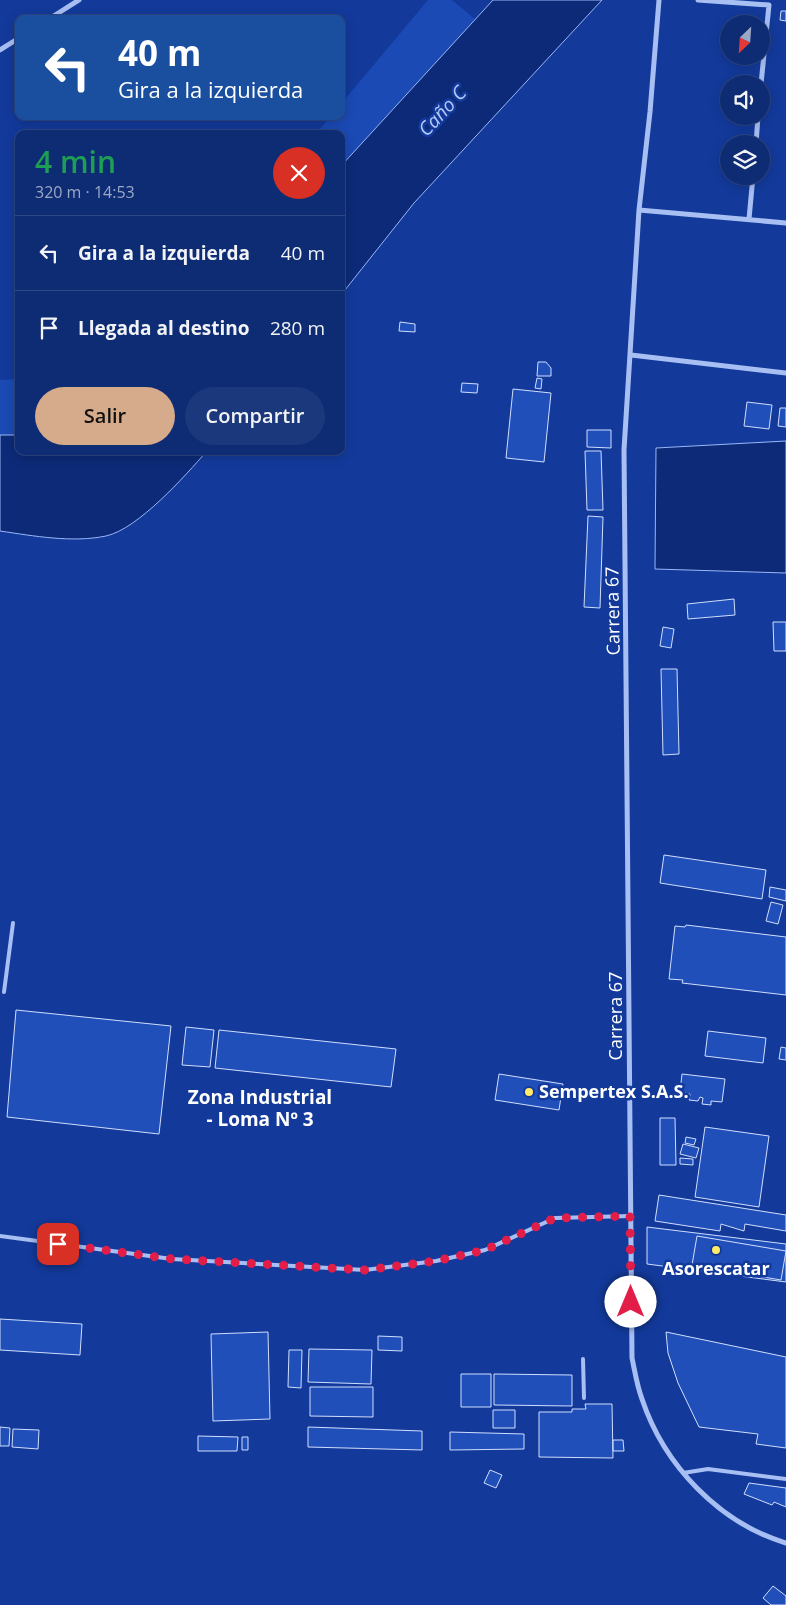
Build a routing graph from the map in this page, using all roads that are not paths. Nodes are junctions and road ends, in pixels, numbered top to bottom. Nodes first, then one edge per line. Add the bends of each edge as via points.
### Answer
1 (79, 0) edge
2 (659, 0) edge
3 (698, 0) edge
4 (55, 15) edge
5 (15, 41) edge
6 (0, 50) edge
7 (762, 75) edge
8 (752, 185) edge
9 (639, 210) junction
10 (749, 219) junction
11 (786, 223) edge
12 (631, 355) junction
13 (786, 373) edge
14 (13, 923) dead end
15 (4, 992) dead end
16 (630, 1216) junction
17 (0, 1236) edge
18 (583, 1359) dead end
19 (584, 1398) dead end
20 (683, 1473) junction
21 (786, 1479) edge
22 (786, 1543) edge

1 - 4 street
2 - 9 street, Carrera 67
3 - 7 street via 768,5
5 - 6 street
8 - 10 street
9 - 10 street
9 - 12 street, Carrera 67
10 - 11 street
12 - 13 street
12 - 16 street, Carrera 67 via 624,450
14 - 15 lane
16 - 17 lane via 555,1218 485,1250 436,1261 365,1270 172,1259
16 - 20 street, Carrera 67 via 632,1358 645,1407 659,1438
18 - 19 lane
20 - 21 lane via 708,1469
20 - 22 street, Carrera 67 via 727,1514

